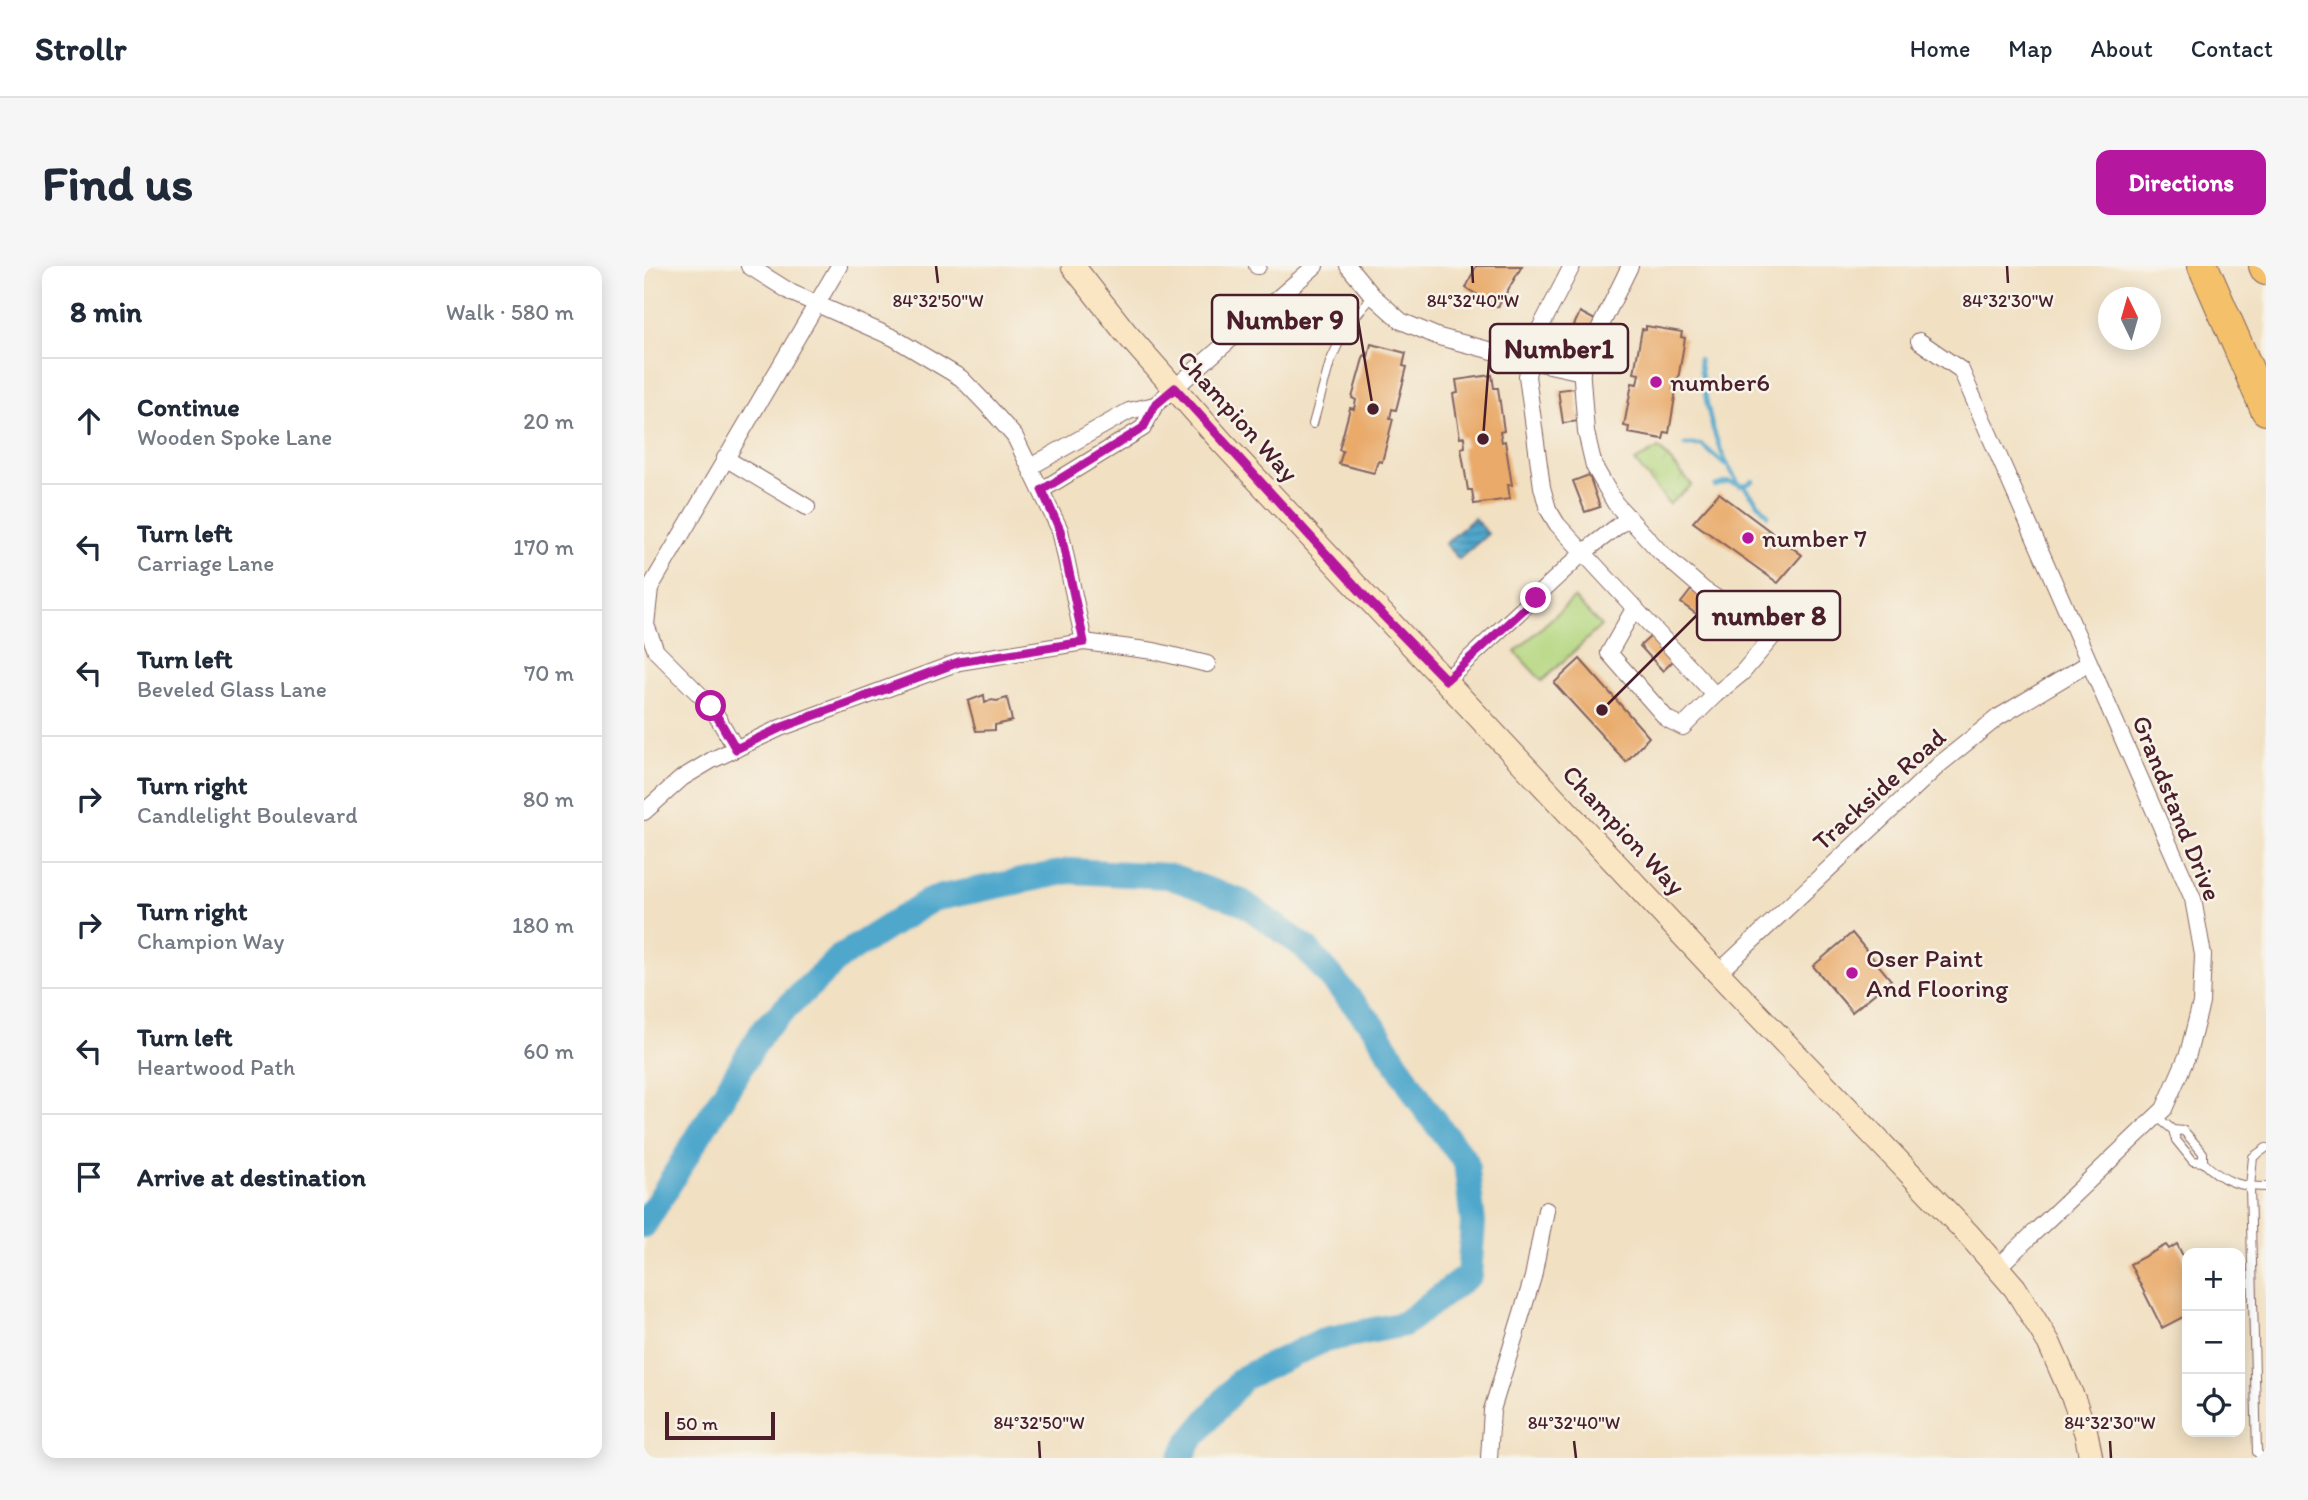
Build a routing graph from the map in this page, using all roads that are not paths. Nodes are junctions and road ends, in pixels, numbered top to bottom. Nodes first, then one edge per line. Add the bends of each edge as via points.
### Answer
1 (749, 266) edge
2 (839, 266) edge
3 (1073, 266) edge
4 (1315, 266) edge
5 (1348, 266) edge
6 (1572, 266) edge
7 (1630, 266) edge
8 (2203, 266) edge
9 (1373, 296) junction
10 (817, 304) junction
11 (1919, 341) dead end
12 (1531, 361) junction
13 (1582, 372) junction
14 (1175, 388) junction
15 (1155, 405) junction
16 (2266, 410) edge
17 (1313, 424) dead end
18 (725, 458) junction
19 (1030, 467) junction
20 (1042, 490) junction
21 (807, 507) dead end
22 (1628, 519) junction
23 (1584, 552) junction
24 (1635, 607) junction
25 (1084, 642) junction
26 (2089, 663) junction
27 (1207, 664) dead end
28 (1446, 680) junction
29 (1715, 695) junction
30 (736, 749) junction
31 (644, 813) edge
32 (1718, 973) junction
33 (2156, 1116) junction
34 (2266, 1148) edge
35 (2250, 1187) junction
36 (2266, 1187) edge
37 (1546, 1210) dead end
38 (1997, 1268) junction
39 (2261, 1425) edge
40 (1489, 1458) edge
41 (2091, 1458) edge
42 (2262, 1458) edge

1 - 10 street
2 - 10 street
3 - 14 main road, Champion Way
4 - 14 street
5 - 9 street
6 - 12 street via 1535,338
7 - 13 street
8 - 16 highway
9 - 12 street via 1401,321 1439,337
9 - 17 lane via 1346,327 1330,362
10 - 18 street
10 - 19 street via 894,338 961,378 1014,436
11 - 26 street, Grandstand Drive via 1961,370
12 - 13 street
12 - 23 street via 1528,394 1548,509
13 - 22 street via 1586,432 1594,466
14 - 15 street
14 - 28 main road, Champion Way
15 - 19 street via 1129,411
15 - 20 street via 1143,428
18 - 21 street
18 - 30 street via 650,588 646,625 656,651 711,706
19 - 20 street
20 - 25 street via 1060,530
22 - 23 street
22 - 29 street via 1704,590 1774,635 1742,673
23 - 24 street
23 - 28 street
24 - 29 street
24 - 29 street via 1609,653 1667,719 1684,727
25 - 27 street
25 - 30 street via 959,662 780,728
26 - 32 street, Trackside Road via 1997,718 1940,764
26 - 33 street, Grandstand Drive via 2193,899 2203,955 2201,1003 2188,1054
28 - 32 main road, Champion Way
30 - 31 street via 682,778
32 - 38 main road, Champion Way
33 - 35 lane via 2173,1130 2193,1161 2203,1162 2220,1178
33 - 38 street, Grandstand Drive
34 - 35 lane via 2253,1157
35 - 36 lane
35 - 39 lane
37 - 40 street via 1533,1277 1492,1410
38 - 41 main road, Champion Way via 2049,1343 2074,1401
39 - 42 lane via 2257,1452

